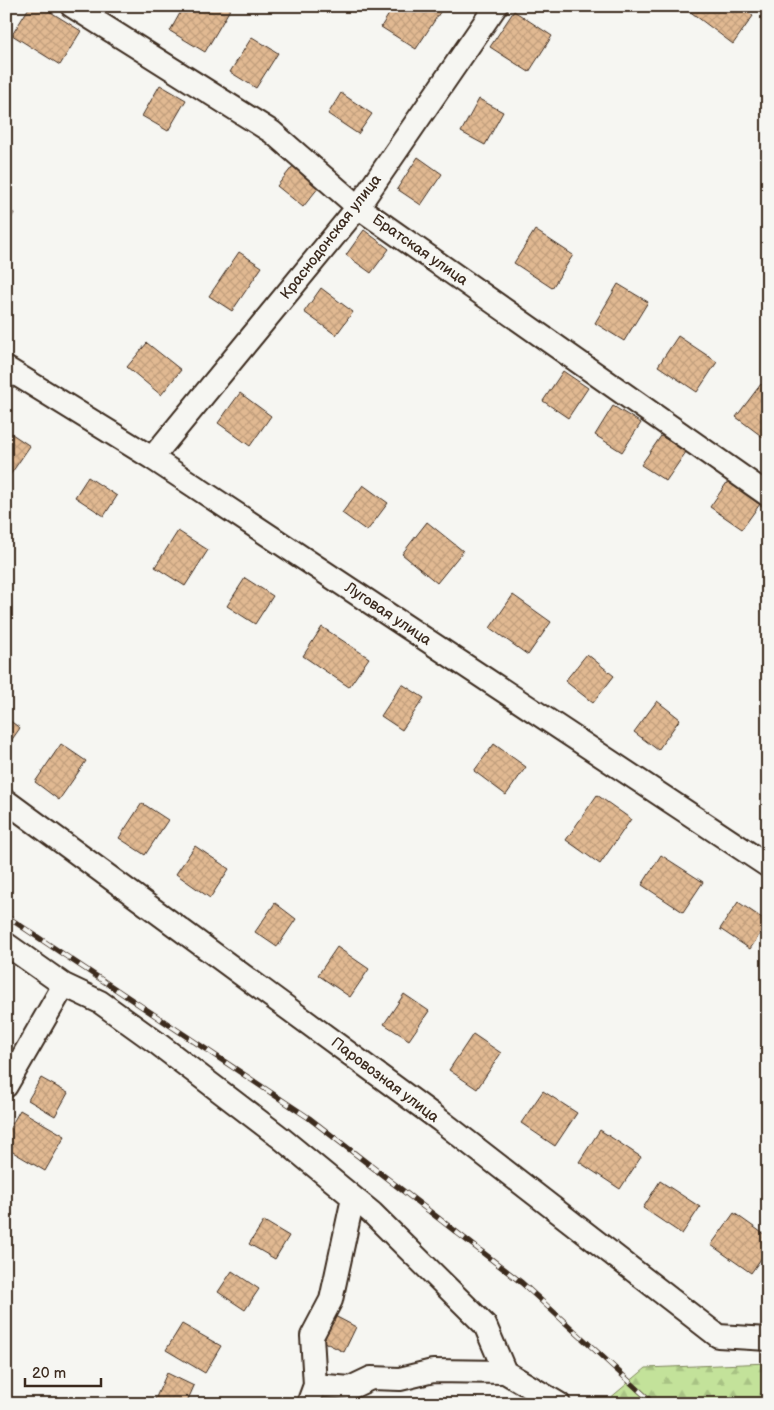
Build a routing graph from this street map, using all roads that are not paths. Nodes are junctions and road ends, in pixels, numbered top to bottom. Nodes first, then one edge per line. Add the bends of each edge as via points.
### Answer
1 (72, 6) edge
2 (496, 6) edge
3 (358, 207) junction
4 (6, 368) edge
5 (152, 458) junction
6 (768, 496) edge
7 (6, 801) edge
8 (768, 866) edge
9 (6, 944) edge
10 (64, 985) junction
11 (6, 1086) edge
12 (353, 1198) junction
13 (768, 1339) edge
14 (505, 1372) junction
15 (311, 1394) edge
16 (559, 1404) edge

1 - 3 street, Братская улица via 272,132
2 - 3 street, Краснодонская улица
3 - 5 street, Краснодонская улица
3 - 6 street, Братская улица
4 - 5 street, Луговая улица
5 - 8 street, Луговая улица
7 - 13 street, Паровозная улица via 440,1121 718,1336
9 - 10 street
10 - 11 street
10 - 12 street via 100,1002 157,1043
12 - 14 street via 484,1325
12 - 15 street via 331,1300 312,1336
14 - 15 street via 433,1371 400,1380 371,1378 350,1388
14 - 16 street

